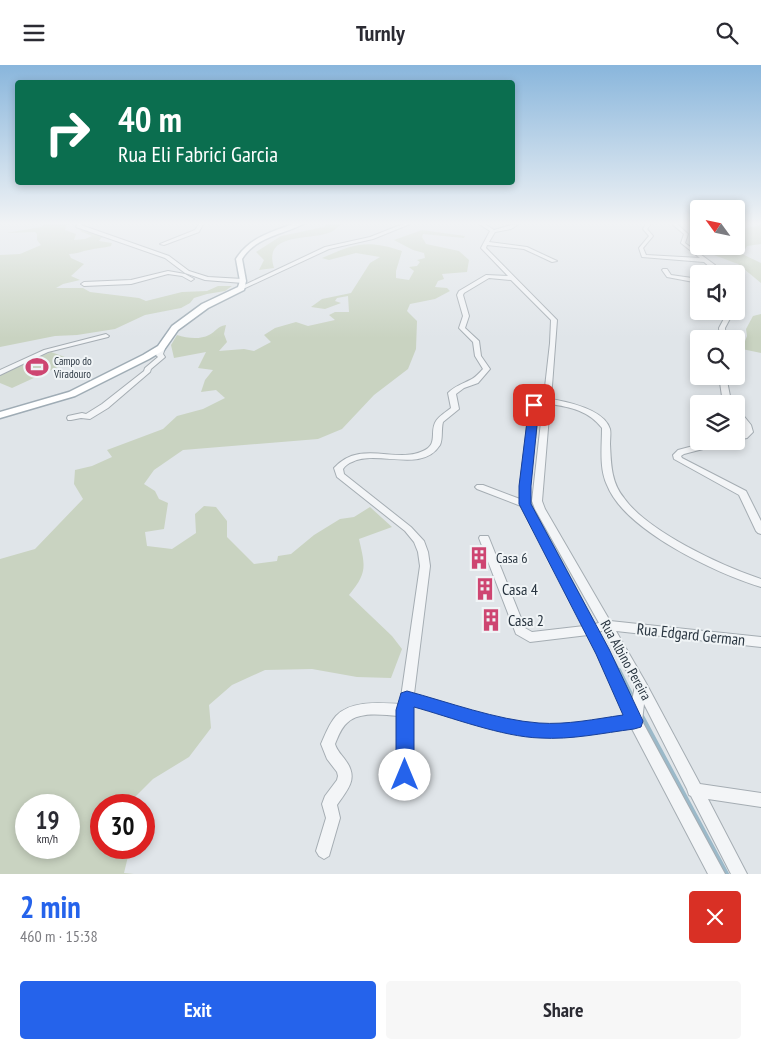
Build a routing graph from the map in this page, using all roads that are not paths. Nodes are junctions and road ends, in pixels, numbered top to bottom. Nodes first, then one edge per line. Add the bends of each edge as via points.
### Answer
1 (173, 262) edge
2 (239, 262) edge
3 (295, 262) edge
4 (496, 262) edge
5 (665, 270) dead end
6 (511, 278) junction
7 (206, 279) junction
8 (690, 280) edge
9 (242, 284) junction
10 (84, 285) dead end
11 (106, 336) dead end
12 (164, 345) junction
13 (0, 373) edge
14 (534, 401) dead end
15 (548, 401) junction
16 (0, 415) edge
17 (71, 418) dead end
18 (745, 423) edge
19 (745, 435) edge
20 (690, 449) edge
21 (480, 487) dead end
22 (525, 504) junction
23 (761, 531) edge
24 (484, 538) dead end
25 (761, 583) edge
26 (598, 628) junction
27 (761, 642) edge
28 (642, 687) junction
29 (406, 704) junction
30 (637, 711) junction
31 (405, 775) dead end
32 (694, 790) junction
33 (761, 800) edge
34 (324, 851) dead end
35 (717, 874) edge
36 (739, 874) edge

1 - 7 street via 187,272
2 - 9 main road
3 - 9 street
4 - 6 street, Rua Albino Pereira
5 - 8 street via 669,276
6 - 15 street, Rua Albino Pereira via 554,320
6 - 29 street via 488,276 461,292 467,317 462,328 476,341 478,356 487,369 475,381 452,393 455,409 440,421 436,443 431,449 407,458 389,455 358,457 342,462 338,468 340,475 408,529 419,541 423,552 425,566
7 - 9 street
7 - 10 street via 162,273 133,282
9 - 12 main road via 175,328
11 - 13 street via 46,351
12 - 16 main road via 72,394
12 - 17 street via 159,355 162,357 125,391 87,417
14 - 22 street, Rua Albino Pereira
15 - 25 street via 579,407 595,415 606,427 612,488 639,521 717,565
15 - 26 street, Rua Albino Pereira via 537,501
18 - 19 street via 749,432
20 - 23 street via 680,452 678,459 743,493
21 - 22 street
22 - 26 street, Rua Albino Pereira
24 - 26 street, Rua Edgard German via 523,635 530,637
26 - 27 street, Rua Edgard German
26 - 28 street, Rua Albino Pereira
26 - 30 street, Rua Albino Pereira
28 - 30 street
28 - 32 street, Rua Albino Pereira
29 - 30 street via 538,731 567,730
29 - 31 street
29 - 34 street via 349,713 340,721 328,750 346,774 329,804 333,818
30 - 35 street, Rua Albino Pereira
32 - 33 street
32 - 36 street, Rua Albino Pereira

